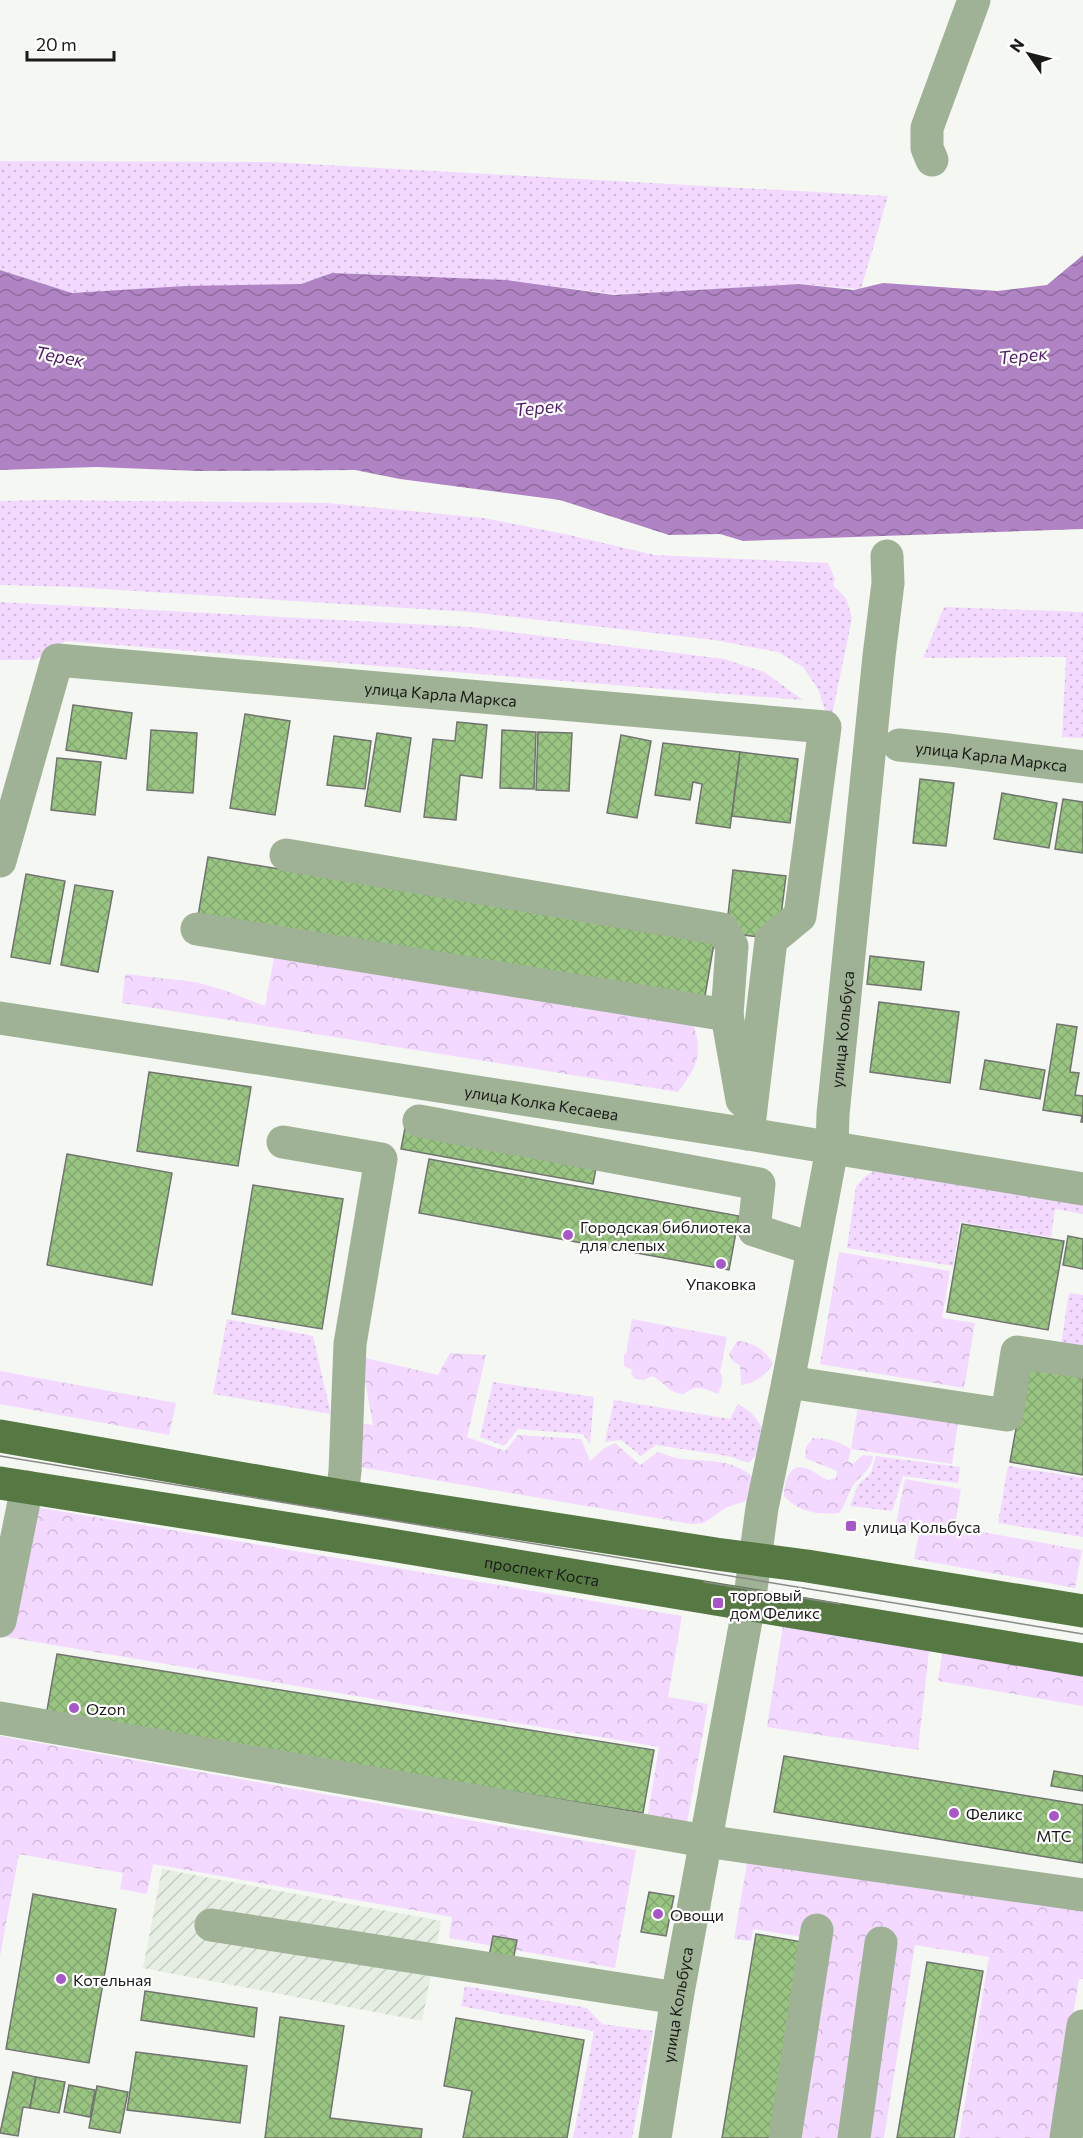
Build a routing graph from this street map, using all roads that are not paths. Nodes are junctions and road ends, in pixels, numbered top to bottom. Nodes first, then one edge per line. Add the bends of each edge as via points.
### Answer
1 (974, 0) edge
2 (932, 160) dead end
3 (887, 556) dead end
4 (899, 746) dead end
5 (1083, 767) edge
6 (286, 855) dead end
7 (0, 861) edge
8 (197, 929) dead end
9 (727, 1015) junction
10 (0, 1018) edge
11 (419, 1121) dead end
12 (748, 1134) junction
13 (283, 1142) dead end
14 (832, 1149) junction
15 (1083, 1189) edge
16 (813, 1249) junction
17 (1083, 1362) edge
18 (788, 1382) junction
19 (0, 1436) edge
20 (13, 1485) edge
21 (342, 1496) junction
22 (753, 1559) junction
23 (749, 1604) junction
24 (1083, 1611) edge
25 (0, 1621) edge
26 (1083, 1660) edge
27 (0, 1718) edge
28 (705, 1841) junction
29 (1083, 1895) edge
30 (211, 1925) dead end
31 (817, 1930) dead end
32 (881, 1943) dead end
33 (677, 1998) junction
34 (1083, 2025) edge
35 (655, 2138) edge
36 (785, 2138) edge
37 (854, 2138) edge
38 (1066, 2138) edge

1 - 2 street via 927,128 927,148
3 - 14 street, улица Кольбуса via 888,584
4 - 5 street, улица Карла Маркса
6 - 9 street via 722,929 732,946
7 - 12 street, улица Карла Маркса via 57,660 825,727 800,916 771,940
8 - 9 street
9 - 12 street
10 - 12 street, улица Колка Кесаева
11 - 16 street via 759,1184 754,1230
12 - 14 street, улица Колка Кесаева
13 - 21 street via 381,1159 350,1344
14 - 15 street, улица Колка Кесаева
14 - 16 street, улица Кольбуса
16 - 18 street, улица Кольбуса
17 - 18 street via 1017,1352 1007,1415
18 - 22 street, улица Кольбуса
19 - 21 main road
20 - 23 main road, проспект Коста
20 - 25 street
21 - 22 main road
22 - 23 street, улица Кольбуса
22 - 24 main road
23 - 26 main road, проспект Коста
23 - 28 street, улица Кольбуса
27 - 28 street
28 - 29 street
28 - 33 street, улица Кольбуса
30 - 33 street
31 - 36 street
32 - 37 street
33 - 35 street, улица Кольбуса
34 - 38 street

